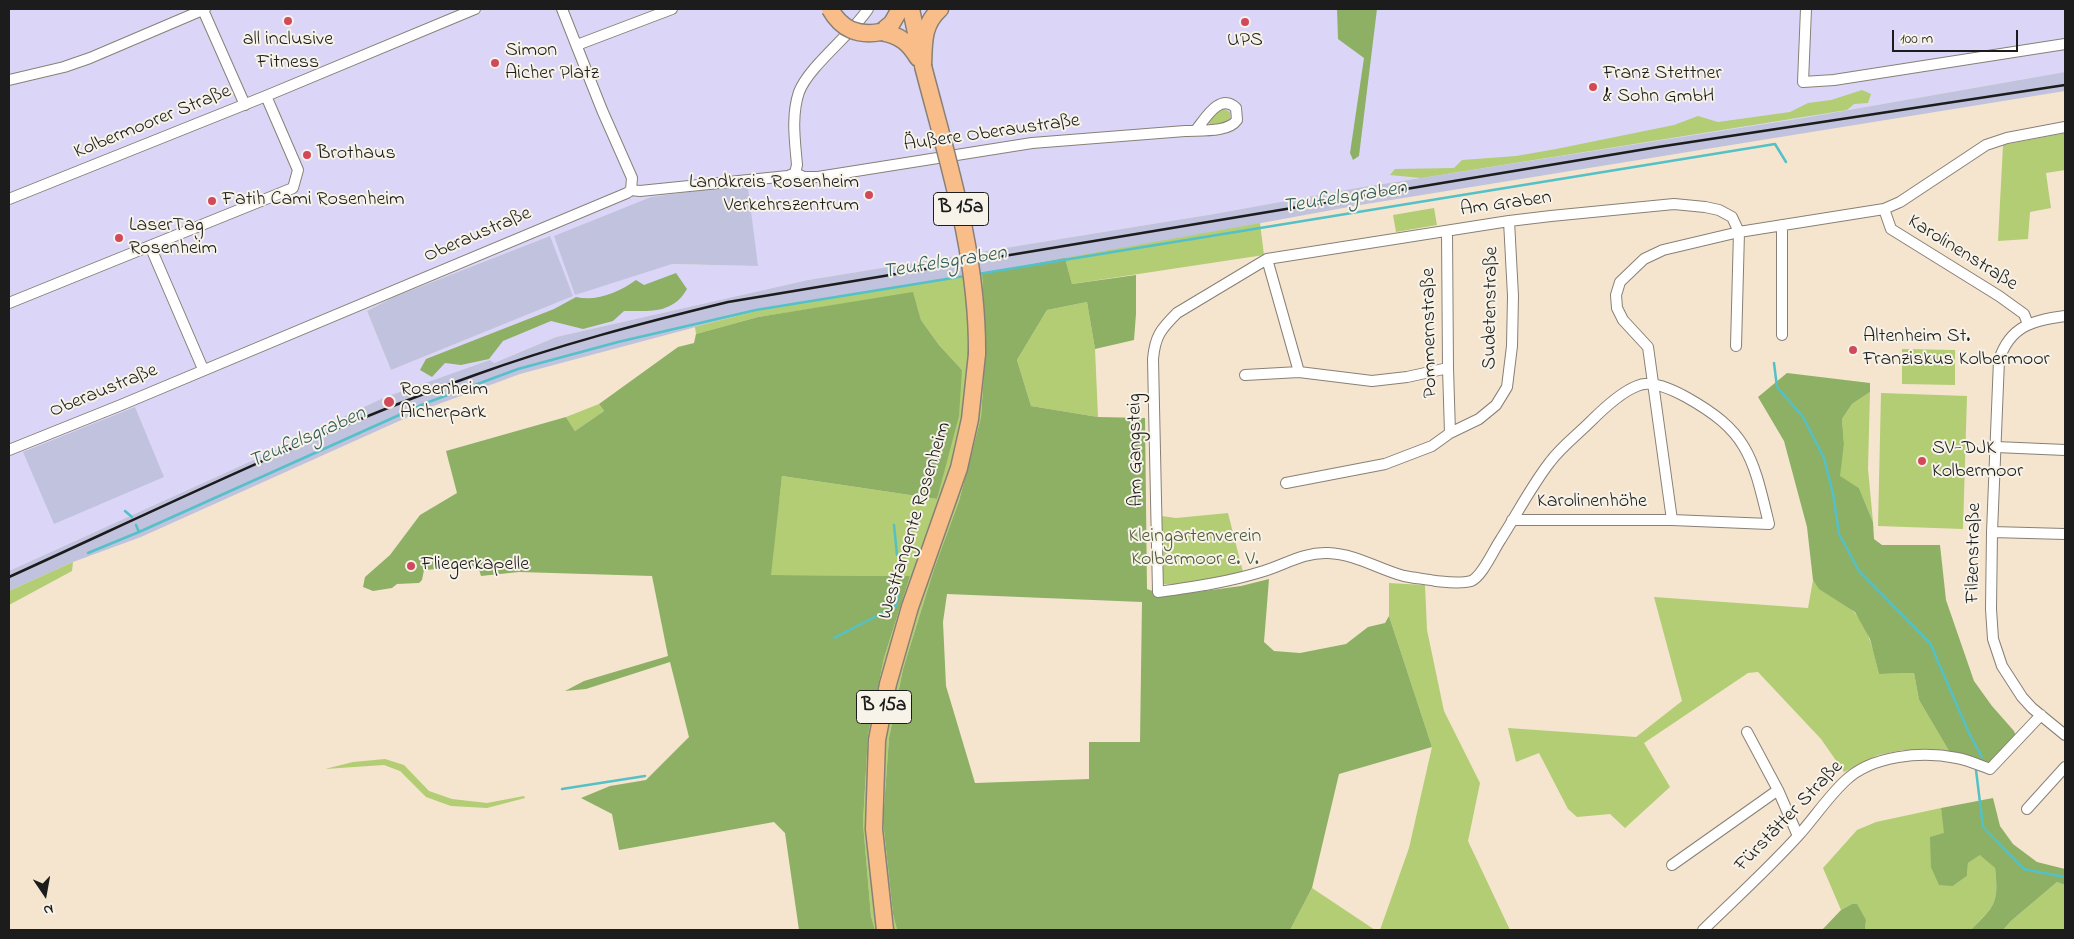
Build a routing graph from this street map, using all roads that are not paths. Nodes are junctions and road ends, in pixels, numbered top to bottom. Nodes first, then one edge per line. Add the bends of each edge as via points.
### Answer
1 (204, 9) edge
2 (475, 9) edge
3 (562, 9) edge
4 (672, 9) edge
5 (830, 9) edge
6 (868, 9) edge
7 (900, 9) edge
8 (911, 9) edge
9 (940, 9) edge
10 (1806, 9) edge
11 (881, 32) junction
12 (2065, 44) edge
13 (577, 45) junction
14 (923, 66) junction
15 (9, 80) edge
16 (266, 96) junction
17 (245, 105) junction
18 (2065, 127) edge
19 (1196, 130) dead end
20 (795, 173) junction
21 (631, 190) junction
22 (9, 199) edge
23 (1884, 209) junction
24 (1510, 221) junction
25 (1782, 225) junction
26 (1447, 231) junction
27 (1738, 232) junction
28 (150, 246) junction
29 (1267, 259) junction
30 (9, 303) edge
31 (2065, 316) edge
32 (2028, 324) junction
33 (1782, 335) dead end
34 (1736, 346) dead end
35 (1448, 368) junction
36 (203, 369) junction
37 (1299, 372) junction
38 (1245, 374) dead end
39 (1652, 384) junction
40 (1450, 434) junction
41 (1996, 448) junction
42 (9, 450) edge
43 (2065, 450) edge
44 (1286, 483) dead end
45 (1512, 520) junction
46 (1672, 520) junction
47 (1992, 532) junction
48 (2065, 534) edge
49 (1406, 576) joint
50 (2041, 715) junction
51 (1747, 732) dead end
52 (2065, 735) edge
53 (2065, 767) edge
54 (1778, 790) junction
55 (2028, 809) dead end
56 (1798, 836) junction
57 (1672, 865) dead end
58 (885, 930) edge
59 (1703, 930) edge

1 - 15 street via 90,58
1 - 17 street
2 - 16 street, Kolbermoorer Straße
3 - 13 street
4 - 13 street
5 - 11 highway, bridge via 848,30 863,34
6 - 20 street via 810,74 800,91 794,115 798,165
7 - 11 highway via 892,24
8 - 14 highway, Westtangente Rosenheim / B 15a
9 - 14 highway via 925,31
10 - 12 street via 1803,82
11 - 14 highway via 904,40
13 - 21 street via 632,178
14 - 58 highway, Westtangente Rosenheim / B 15a, bridge via 967,237 975,288 976,354 970,419 959,468 910,608 888,684 877,740 874,829
16 - 17 street, Kolbermoorer Straße
16 - 28 street via 298,170 294,188
17 - 22 street, Kolbermoorer Straße
18 - 23 street, Karolinenstraße via 1986,145 1900,202
19 - 20 street, Äußere Oberaustraße via 1032,143 818,177
20 - 21 street, Oberaustraße
21 - 36 street, Oberaustraße
23 - 25 street, Karolinenstraße
23 - 32 street, Karolinenstraße via 1891,229 2024,314
24 - 26 street, Am Graben
24 - 27 street, Am Graben via 1674,204 1719,210 1732,217
24 - 40 street, Sudetenstraße via 1513,316 1507,387 1496,405 1479,420
25 - 27 street, Karolinenstraße
25 - 33 street
26 - 29 street, Am Graben
26 - 35 street, Pommernstraße
27 - 34 street
27 - 39 street, Karolinenstraße via 1663,250 1644,259 1620,282 1617,308 1623,320 1648,348
28 - 30 street
28 - 36 street
29 - 37 street
29 - 49 street, Am Gangsteig via 1177,313 1155,340 1158,592 1213,584 1315,553 1352,556
31 - 32 street
32 - 41 street, Filzenstraße via 2005,346 1998,365
35 - 37 street via 1372,381
35 - 40 street, Pommernstraße
36 - 42 street, Oberaustraße
37 - 38 street
39 - 45 street, Karolinenhöhe via 1638,385 1604,408 1551,461
39 - 46 street, Karolinenhöhe
39 - 46 street, Karolinenhöhe via 1673,390 1728,425 1747,449 1758,477 1769,524
40 - 44 street, Sudetenstraße via 1432,446 1385,464
41 - 43 street
41 - 47 street, Filzenstraße
45 - 46 street, Karolinenhöhe
45 - 49 street, Karolinenhöhe via 1475,579 1451,583
47 - 48 street
47 - 50 street, Filzenstraße via 1991,610 1997,654 2010,681
50 - 52 street, Filzenstraße
50 - 56 street, Fürstätter Straße via 1990,769 1958,758 1931,755 1875,761 1845,780
51 - 54 street
53 - 55 street
54 - 56 street
54 - 57 street
56 - 59 street, Fürstätter Straße

